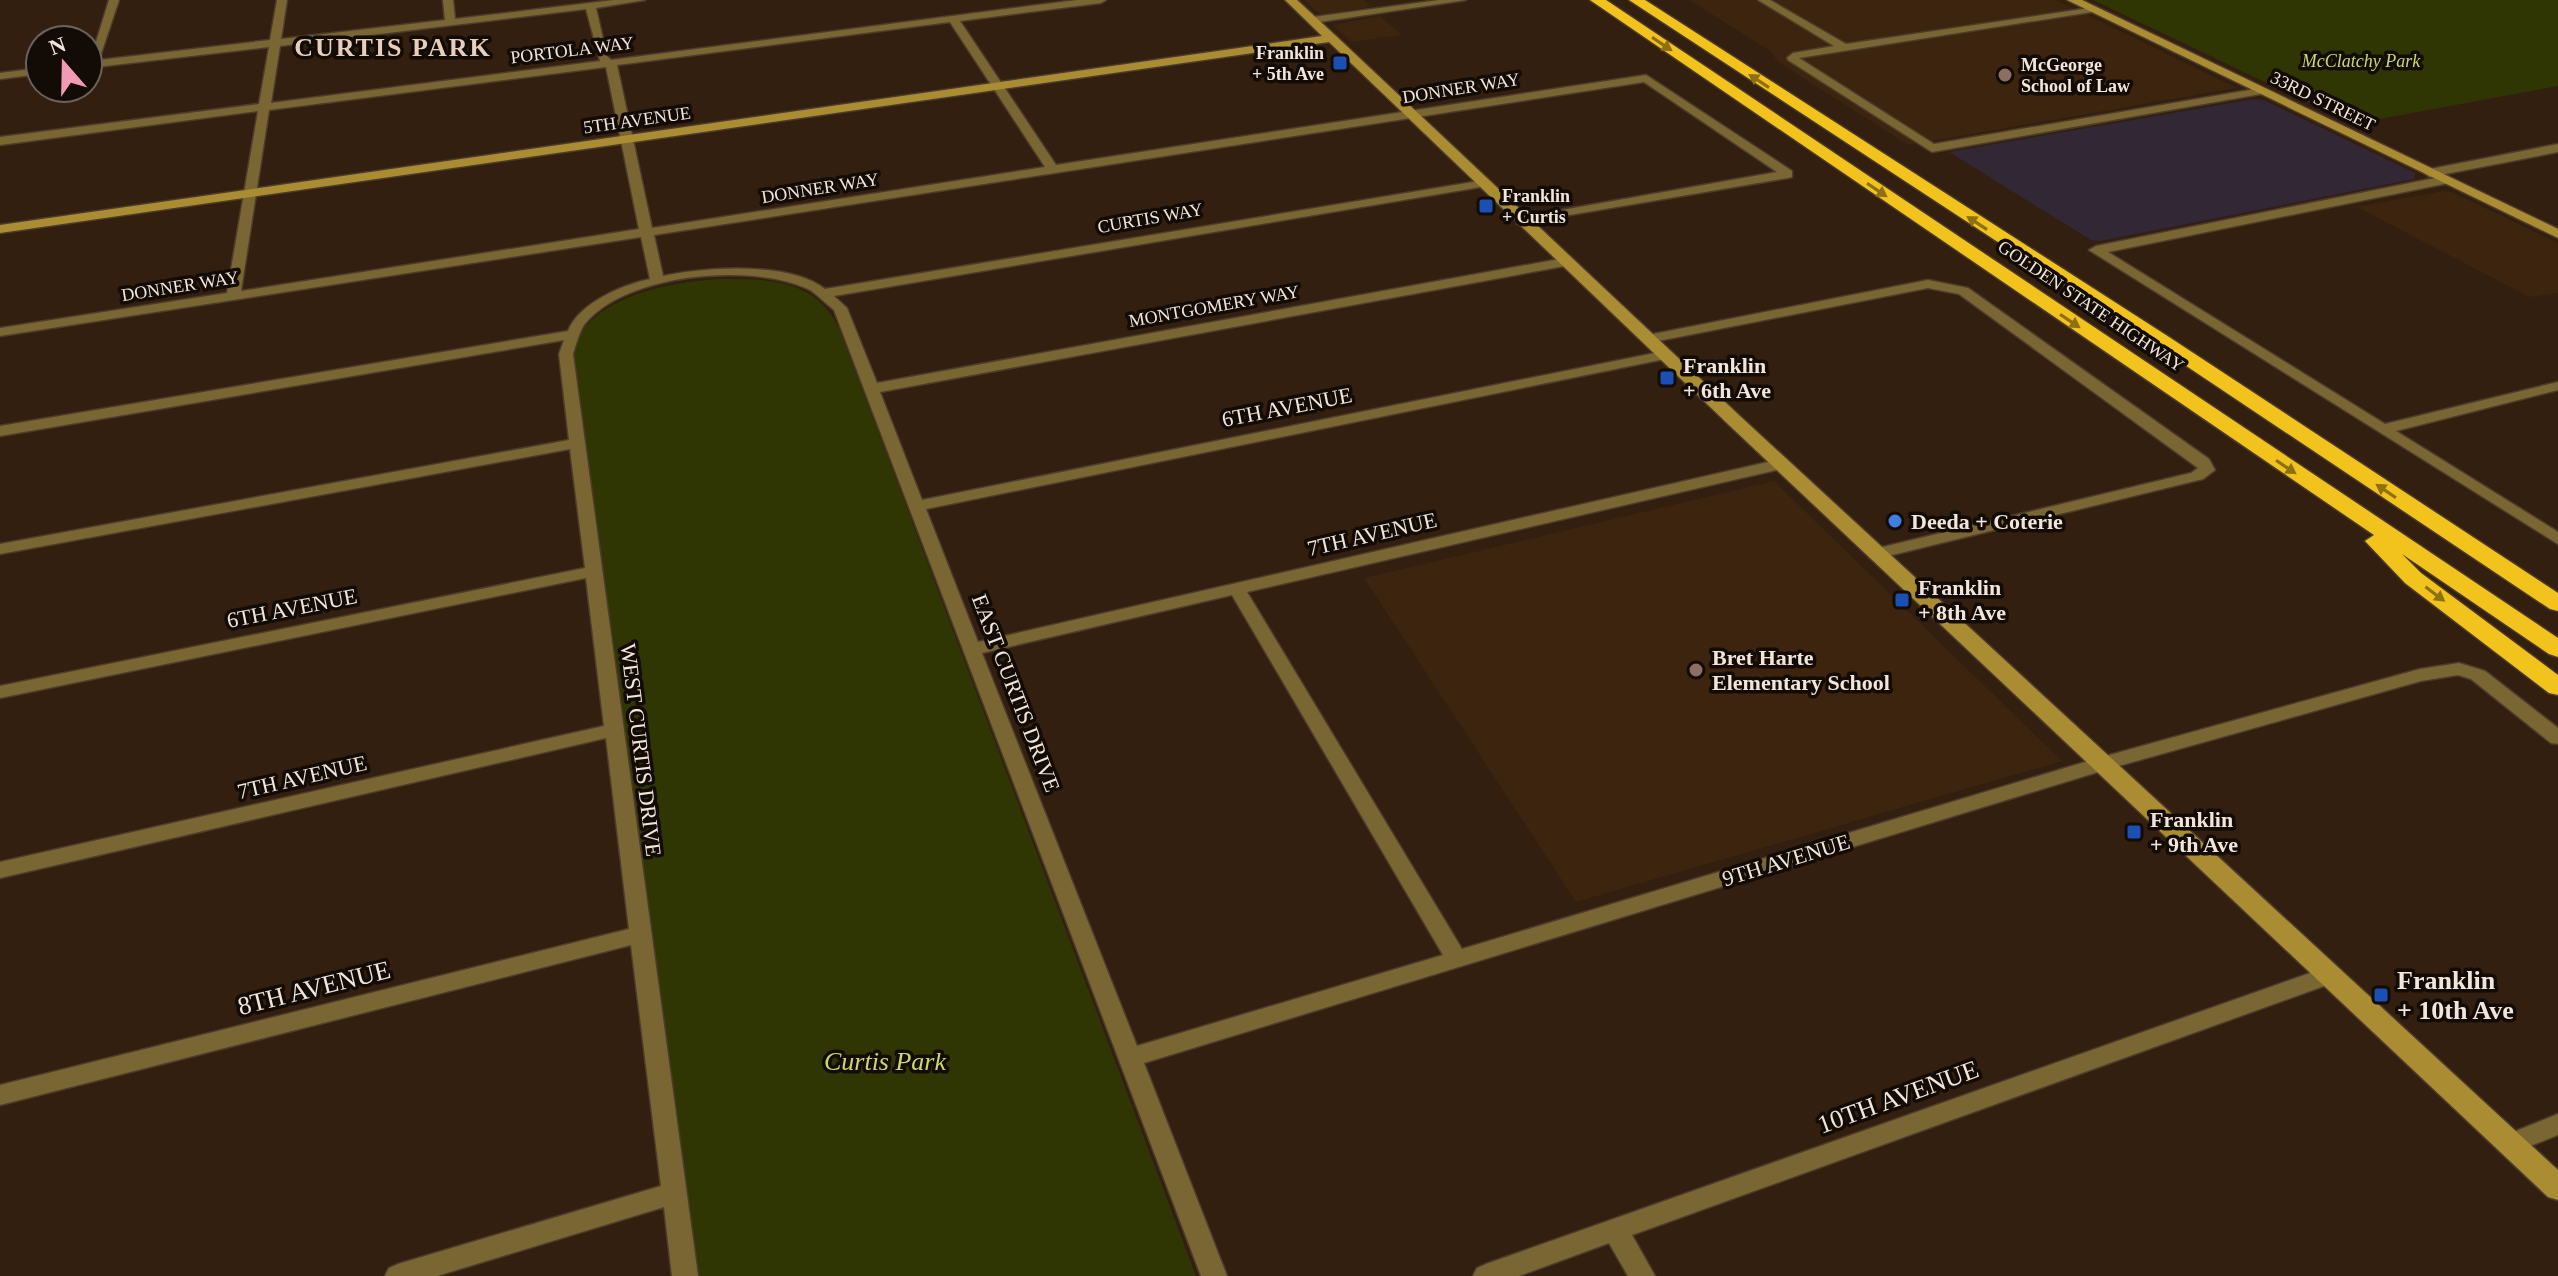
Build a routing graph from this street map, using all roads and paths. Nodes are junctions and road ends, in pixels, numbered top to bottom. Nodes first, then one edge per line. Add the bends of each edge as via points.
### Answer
1 (114, 0) edge
2 (282, 0) edge
3 (448, 0) edge
4 (640, 0) edge
5 (1101, 0) edge
6 (1291, 0) edge
7 (1461, 0) edge
8 (1597, 0) edge
9 (1636, 0) edge
10 (1763, 0) edge
11 (2073, 0) edge
12 (590, 6) junction
13 (2092, 9) junction
14 (953, 19) junction
15 (1313, 20) junction
16 (450, 22) junction
17 (104, 27) edge
18 (1335, 41) junction
19 (277, 43) junction
20 (1843, 47) junction
21 (104, 63) edge
22 (608, 63) junction
23 (24, 73) edge
24 (0, 76) edge
25 (996, 88) junction
26 (2261, 91) junction
27 (265, 107) junction
28 (1410, 114) junction
29 (626, 140) junction
30 (0, 141) edge
31 (2558, 148) edge
32 (1053, 170) junction
33 (2430, 173) junction
34 (2445, 180) junction
35 (1481, 183) junction
36 (251, 193) junction
37 (1522, 221) junction
38 (0, 229) edge
39 (648, 232) junction
40 (2558, 234) edge
41 (1565, 262) junction
42 (657, 280) junction
43 (825, 293) junction
44 (233, 296) junction
45 (0, 332) edge
46 (570, 335) junction
47 (1648, 339) junction
48 (1665, 355) junction
49 (2558, 386) edge
50 (870, 389) junction
51 (2384, 429) junction
52 (0, 431) edge
53 (578, 443) junction
54 (1781, 464) junction
55 (2338, 502) junction
56 (918, 506) junction
57 (2451, 534) junction
58 (2558, 539) edge
59 (0, 549) edge
60 (1876, 554) junction
61 (594, 571) junction
62 (1237, 589) junction
63 (2558, 596) edge
64 (2558, 604) edge
65 (973, 649) junction
66 (2558, 649) edge
67 (2558, 687) edge
68 (0, 692) edge
69 (615, 730) junction
70 (2558, 738) edge
71 (2102, 764) junction
72 (0, 870) edge
73 (641, 934) junction
74 (1457, 960) junction
75 (2330, 975) junction
76 (1130, 1058) junction
77 (0, 1095) edge
78 (2558, 1124) edge
79 (2510, 1144) junction
80 (2558, 1188) edge
81 (674, 1193) junction
82 (1615, 1230) junction
83 (398, 1276) edge
84 (685, 1276) edge
85 (1214, 1276) edge
86 (1486, 1276) edge
87 (1642, 1276) edge

1 - 17 street
2 - 19 street
3 - 16 street
4 - 12 street
5 - 14 street, PORTOLA WAY
6 - 15 street
7 - 15 street
8 -> 55 highway, GOLDEN STATE HIGHWAY
57 -> 9 highway, GOLDEN STATE HIGHWAY
10 - 20 street
11 - 13 street, 33RD STREET
12 - 16 street
12 - 22 street
13 - 20 street
13 - 26 street, 33RD STREET
14 - 22 street, PORTOLA WAY
14 - 25 street
15 - 18 street
16 - 19 street
18 - 25 street, 5TH AVENUE
18 - 28 street
19 - 21 street
19 - 27 street
20 - 26 street via 1792,56 1932,148
22 - 27 street, PORTOLA WAY
22 - 29 street via 614,68
23 - 24 street
25 - 29 street, 5TH AVENUE
25 - 32 street
26 - 33 street, 33RD STREET
27 - 30 street, PORTOLA WAY
27 - 36 street
28 - 32 street, DONNER WAY
28 - 35 street
28 - 37 street, DONNER WAY via 1646,78 1788,174
29 - 36 street, 5TH AVENUE
29 - 39 street
31 - 33 street
32 - 39 street, DONNER WAY
33 - 34 street, 33RD STREET
34 - 40 street, 33RD STREET
34 - 51 street via 2096,250
35 - 37 street
35 - 43 street, CURTIS WAY
36 - 38 street, 5TH AVENUE
36 - 44 street
37 - 41 street
39 - 42 street
39 - 44 street, DONNER WAY
41 - 47 street
41 - 50 street, MONTGOMERY WAY
42 - 43 street via 709,272 759,274 782,276
42 - 46 street via 601,304
43 - 50 street, EAST CURTIS DRIVE via 840,308
44 - 45 street, DONNER WAY
46 - 52 street
46 - 53 street, WEST CURTIS DRIVE via 566,354
47 - 48 street
47 - 60 street via 1928,284 1947,285 2037,343 2203,462 2207,470
48 - 54 street
48 - 56 street, 6TH AVENUE
49 - 51 street
50 - 56 street, EAST CURTIS DRIVE
51 - 58 street
53 - 59 street
53 - 61 street, WEST CURTIS DRIVE
54 - 60 street
54 - 62 street, 7TH AVENUE
55 - 66 highway, GOLDEN STATE HIGHWAY
55 -> 67 highway via 2413,578
56 - 65 street, EAST CURTIS DRIVE
57 - 63 highway
57 - 64 highway, GOLDEN STATE HIGHWAY
60 - 71 street
61 - 68 street, 6TH AVENUE
61 - 69 street, WEST CURTIS DRIVE
62 - 65 street, 7TH AVENUE
62 - 74 street
65 - 76 street, EAST CURTIS DRIVE
69 - 72 street, 7TH AVENUE
69 - 73 street, WEST CURTIS DRIVE
70 - 71 street, 9TH AVENUE via 2478,675 2459,669 2420,675
71 - 74 street, 9TH AVENUE
71 - 75 street
73 - 77 street, 8TH AVENUE
73 - 81 street, WEST CURTIS DRIVE
74 - 76 street, 9TH AVENUE
75 - 79 street
75 - 82 street, 10TH AVENUE
76 - 85 street, EAST CURTIS DRIVE
78 - 79 street
79 - 80 street
81 - 83 street
81 - 84 street, WEST CURTIS DRIVE
82 - 86 street, 10TH AVENUE
82 - 87 street

